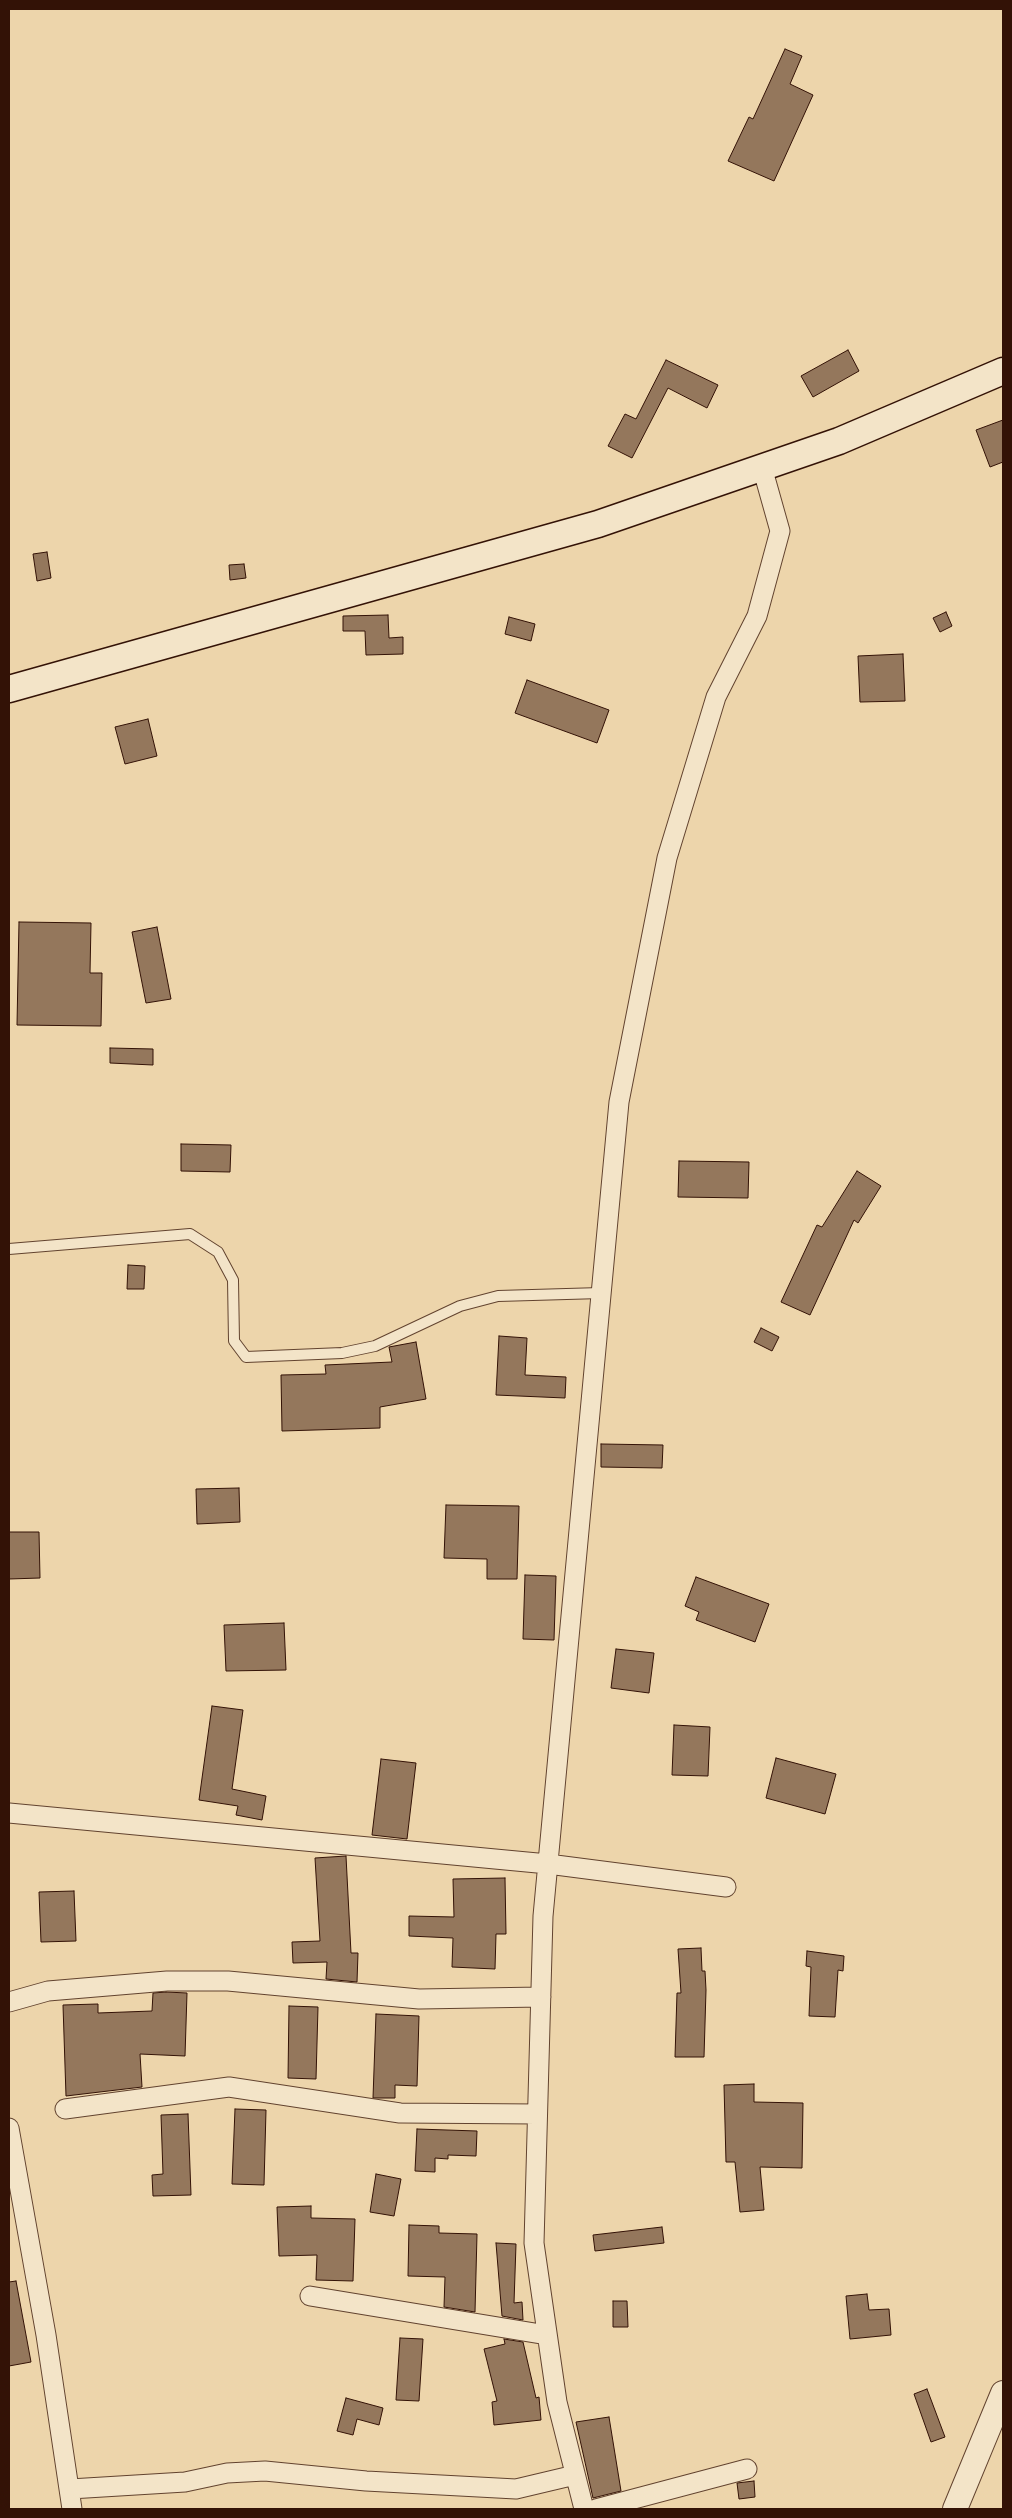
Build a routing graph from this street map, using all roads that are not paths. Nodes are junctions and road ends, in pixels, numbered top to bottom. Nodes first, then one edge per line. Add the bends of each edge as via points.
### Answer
1 (1003, 371) edge
2 (762, 467) junction
3 (9, 689) edge
4 (9, 1249) edge
5 (601, 1293) junction
6 (9, 1813) edge
7 (548, 1864) junction
8 (726, 1888) dead end
9 (541, 1997) junction
10 (9, 2002) edge
11 (65, 2109) dead end
12 (537, 2114) junction
13 (9, 2128) edge
14 (310, 2296) dead end
15 (547, 2335) junction
16 (1003, 2393) edge
17 (748, 2469) dead end
18 (575, 2476) junction
19 (70, 2489) junction
20 (72, 2509) edge
21 (584, 2509) edge
22 (596, 2509) edge
23 (955, 2509) edge

1 - 2 main road via 839,441
2 - 3 main road via 598,524
2 - 5 street via 780,531 757,616 716,697 667,858 619,1102
4 - 5 lane via 190,1234 218,1252 233,1280 234,1341 246,1357 342,1353 375,1346 460,1306 498,1296
5 - 7 street
6 - 7 street
7 - 8 street
7 - 9 street
9 - 10 street via 419,1999 228,1981 167,1981 48,1991
9 - 12 street
11 - 12 street via 229,2086 400,2113
12 - 15 street via 534,2243
13 - 19 street
14 - 15 street
15 - 18 street via 557,2402
16 - 23 street
17 - 22 street
18 - 19 street via 516,2489 265,2472 227,2473 185,2482
18 - 21 street
19 - 20 street

